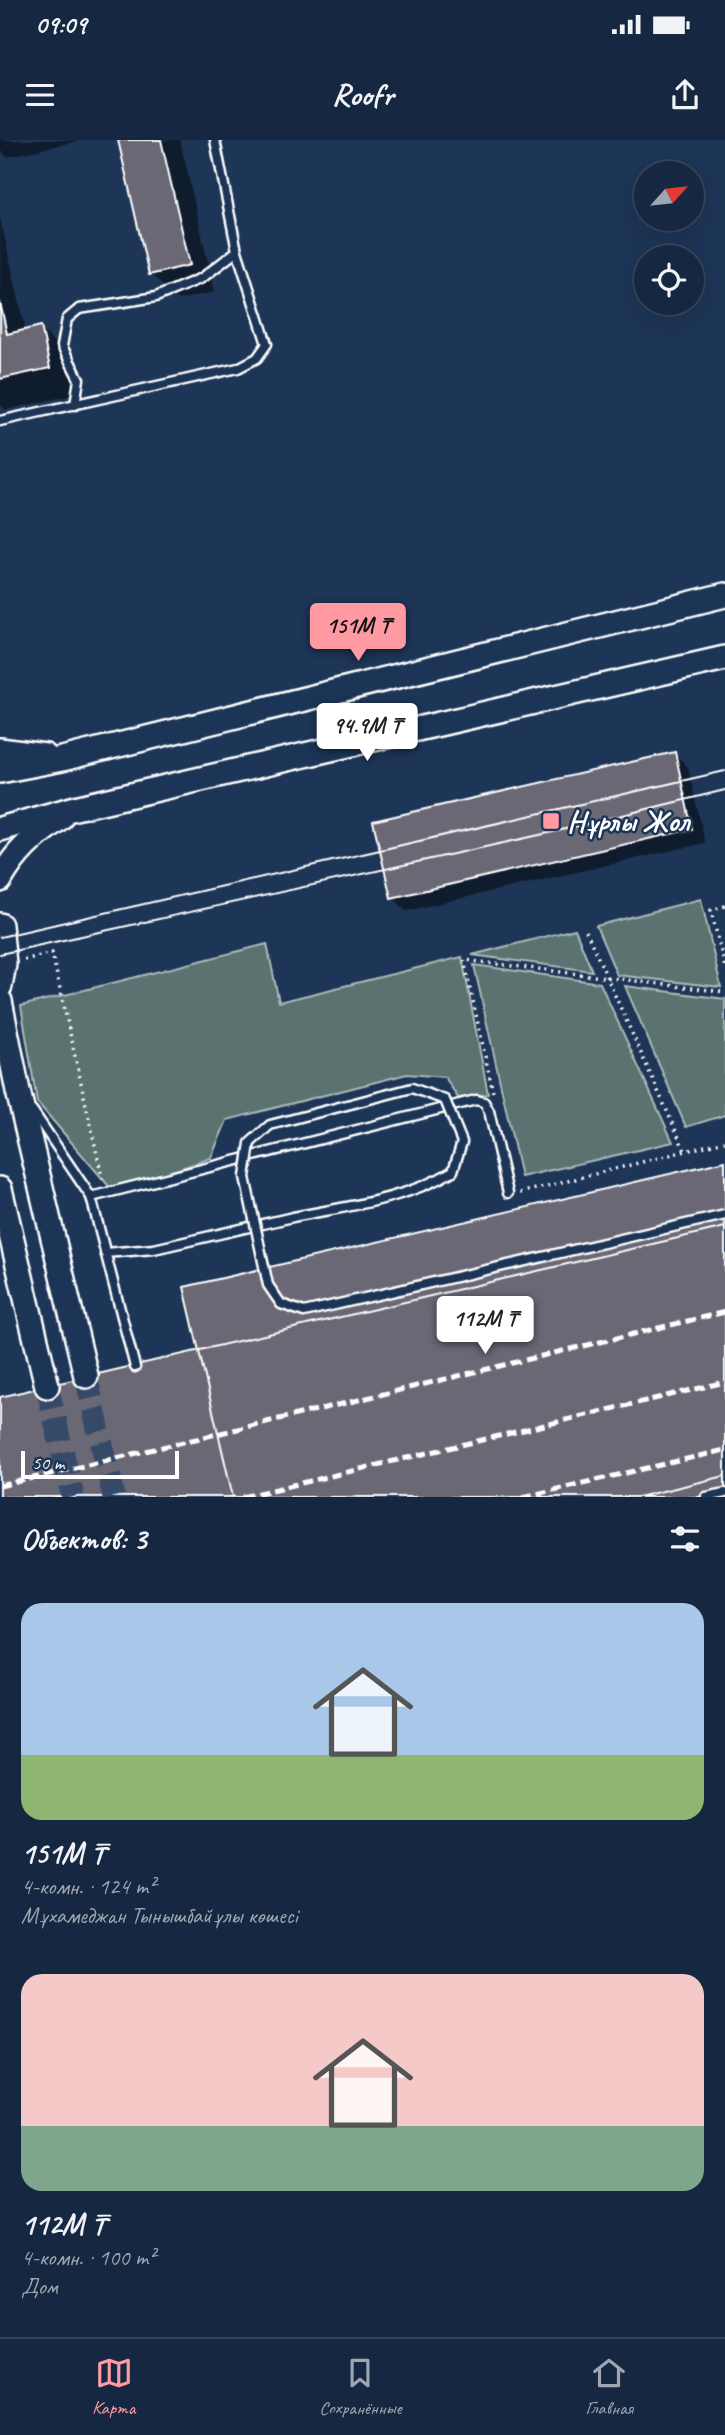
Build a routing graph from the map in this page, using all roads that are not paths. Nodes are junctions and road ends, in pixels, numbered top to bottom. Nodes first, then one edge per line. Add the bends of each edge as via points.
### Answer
1 (215, 140) edge
2 (237, 251) junction
3 (75, 405) junction
4 (0, 421) edge
5 (725, 595) edge
6 (725, 658) edge
7 (0, 750) edge
8 (62, 759) junction
9 (0, 771) edge
10 (75, 808) junction
11 (0, 829) edge
12 (0, 880) edge
13 (0, 925) edge
14 (2, 975) edge
15 (0, 1001) edge
16 (18, 1091) junction
17 (0, 1189) edge
18 (512, 1193) road end
19 (91, 1197) junction
20 (725, 1215) edge
21 (105, 1253) junction
22 (135, 1367) dead end
23 (86, 1376) tunnel mouth
24 (47, 1386) tunnel mouth
25 (725, 1493) edge
26 (706, 1497) edge

1 - 2 lane
2 - 3 lane via 202,278 156,297 79,309 67,319 62,346 79,379
2 - 3 lane via 267,344 257,358 239,368
3 - 4 lane
5 - 8 street
6 - 10 street
7 - 8 street
8 - 9 street
10 - 11 street
10 - 12 street via 13,857
13 - 14 street
15 - 16 street
16 - 19 lane
16 - 23 street
17 - 24 street
18 - 19 lane via 489,1111 484,1102 476,1100
19 - 21 lane
20 - 21 lane, bridge via 304,1312 281,1304 268,1285 245,1177 250,1143 270,1125 412,1088 445,1100 462,1142 453,1171 434,1182 389,1199 293,1217 154,1249
21 - 22 lane
25 - 26 lane

